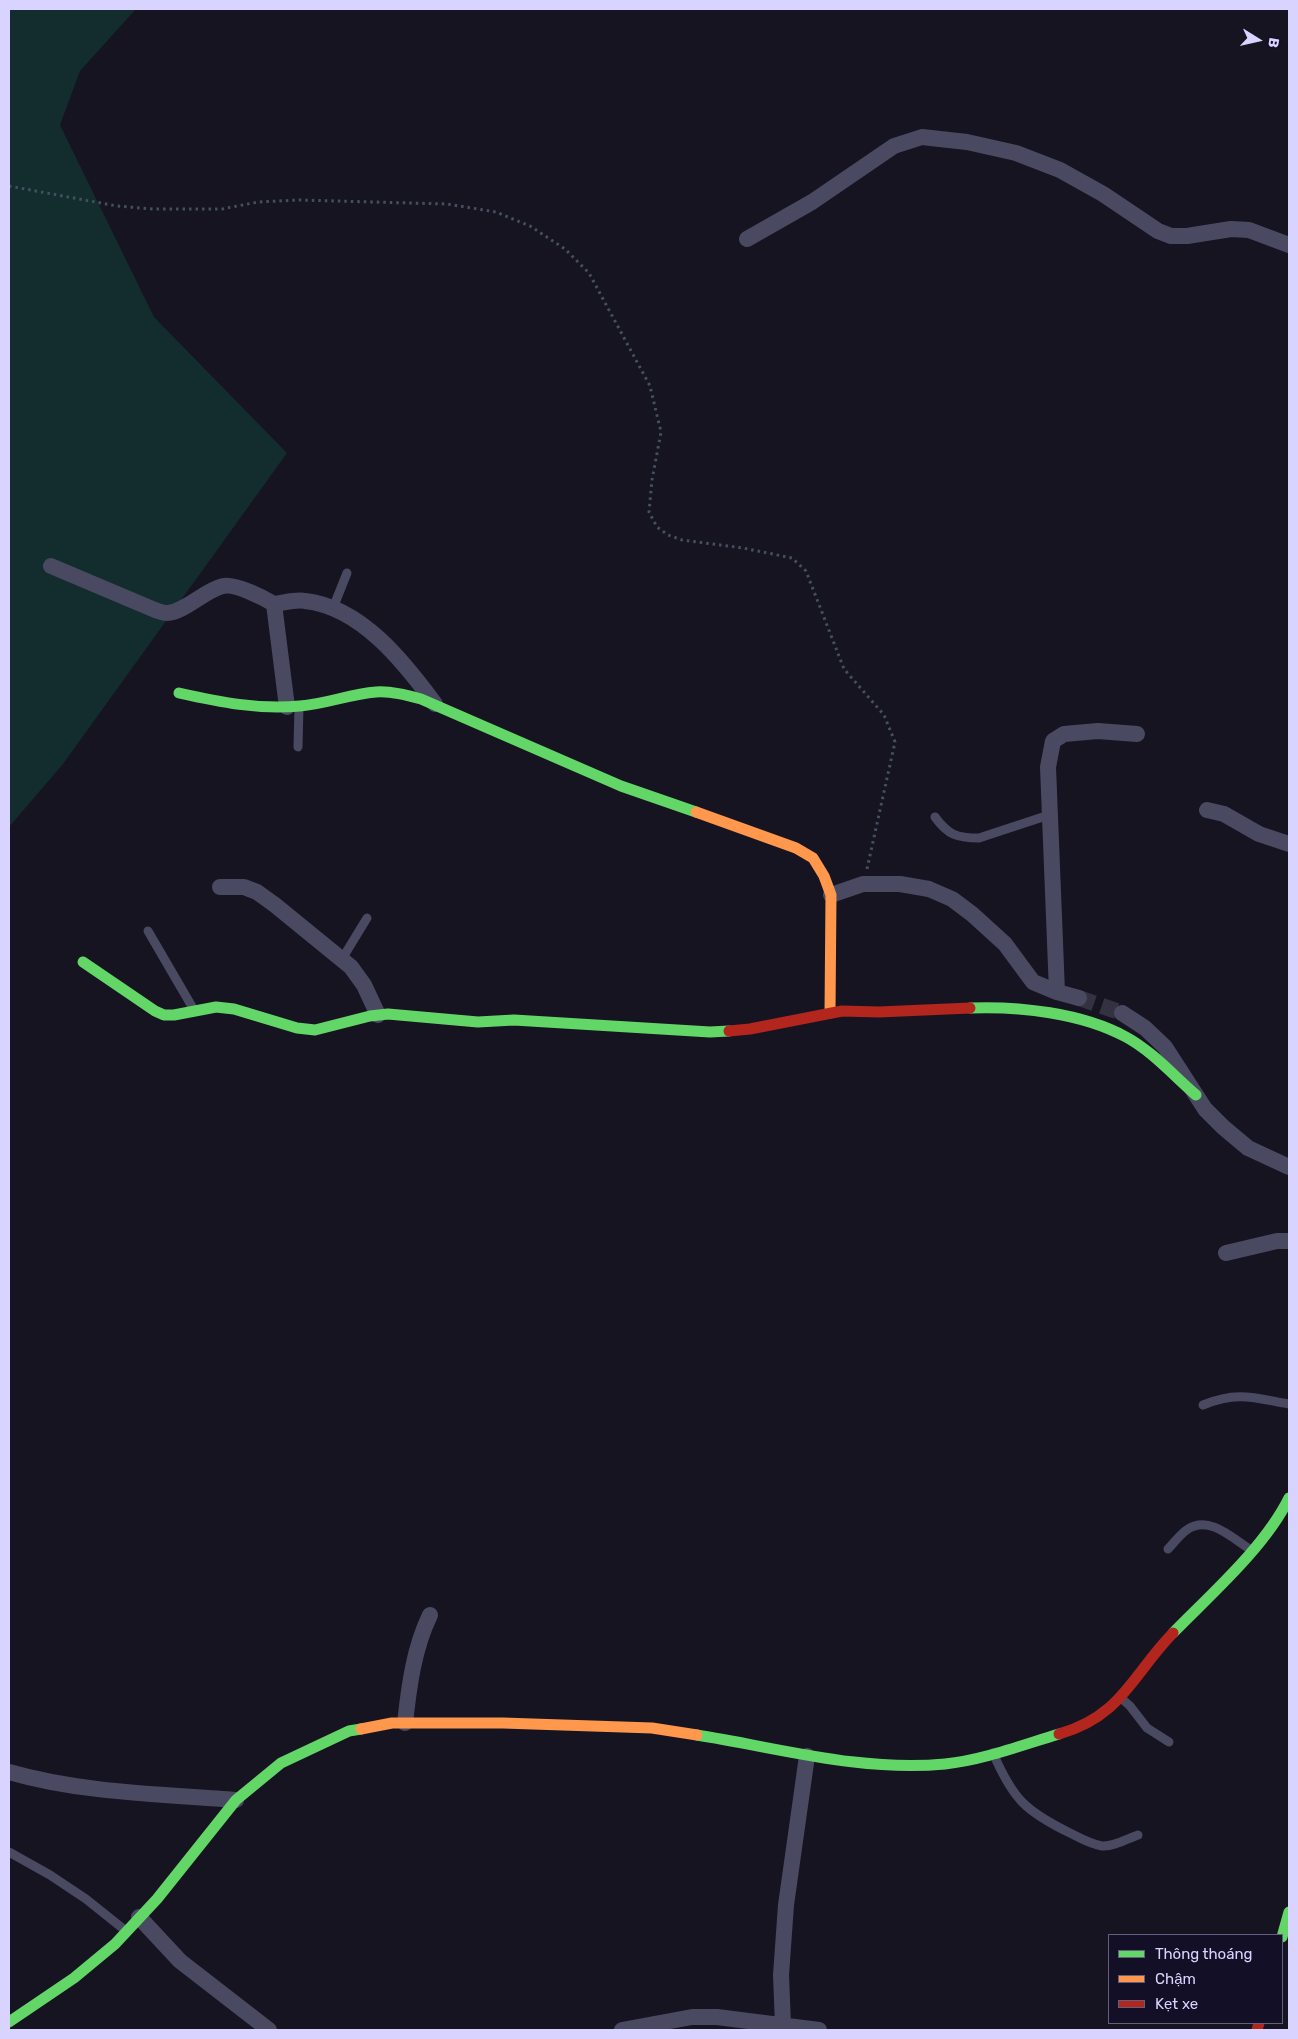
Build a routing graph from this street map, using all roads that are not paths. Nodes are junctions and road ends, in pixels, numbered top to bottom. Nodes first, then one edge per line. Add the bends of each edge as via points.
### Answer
1 (747, 239) dead end
2 (1289, 245) edge
3 (51, 566) dead end
4 (347, 573) dead end
5 (274, 604) junction
6 (333, 608) junction
7 (178, 692) dead end
8 (293, 706) junction
9 (436, 706) junction
10 (1137, 734) dead end
11 (298, 747) dead end
12 (1207, 810) dead end
13 (1049, 815) junction
14 (935, 817) dead end
15 (1289, 844) edge
16 (220, 886) dead end
17 (831, 894) junction
18 (367, 918) dead end
19 (148, 931) dead end
20 (342, 959) junction
21 (83, 962) dead end
22 (1057, 992) junction
23 (1079, 998) tunnel mouth
24 (194, 1010) junction
25 (830, 1013) junction
26 (1122, 1013) tunnel mouth
27 (378, 1015) junction
28 (1196, 1095) junction
29 (1289, 1167) edge
30 (1289, 1241) edge
31 (1226, 1253) dead end
32 (1289, 1404) edge
33 (1202, 1405) dead end
34 (1289, 1498) edge
35 (1168, 1549) dead end
36 (1251, 1550) junction
37 (430, 1614) dead end
38 (1121, 1698) junction
39 (405, 1722) junction
40 (1169, 1742) dead end
41 (993, 1753) junction
42 (807, 1756) junction
43 (9, 1772) edge
44 (236, 1800) junction
45 (1138, 1835) dead end
46 (9, 1852) edge
47 (1289, 1912) edge
48 (139, 1918) junction
49 (126, 1932) junction
50 (1283, 1934) edge
51 (9, 2022) edge
52 (783, 2025) junction
53 (269, 2030) edge
54 (622, 2030) edge
55 (819, 2030) edge

1 - 2 street via 812,202 894,146 922,137 1016,153 1060,170 1171,236 1249,230
3 - 5 street via 166,613 225,585 235,586
4 - 6 lane
5 - 6 street via 303,600
5 - 8 street
6 - 9 street via 348,615 394,652
7 - 8 street via 224,703 272,708
8 - 9 street via 375,692 398,693
8 - 11 lane
9 - 17 street via 621,786 796,848 813,858
10 - 13 street via 1098,731 1064,734 1053,741 1048,767
12 - 15 street via 1224,814 1259,834
13 - 14 lane via 979,838 948,833
13 - 22 street
16 - 20 street via 244,887 258,892
17 - 22 street via 863,884 900,884 929,889 952,899 972,914 1005,944 1033,982
17 - 25 street
18 - 20 lane
19 - 24 lane
20 - 27 street via 364,985
21 - 24 street via 164,1015
22 - 23 street
24 - 27 street via 216,1007 315,1030
25 - 27 street via 750,1029 710,1032
25 - 28 street via 976,1008 1056,1014 1102,1026 1126,1037
26 - 28 street via 1165,1047
28 - 29 street via 1205,1109 1248,1148
30 - 31 street via 1276,1240
32 - 33 lane via 1242,1396
34 - 36 street via 1282,1512
35 - 36 lane via 1188,1530 1200,1524 1214,1526
36 - 38 street via 1168,1638
37 - 39 street via 417,1648
38 - 40 lane via 1147,1728
38 - 41 street via 1099,1717 1070,1731
39 - 42 street via 652,1728
39 - 44 street via 349,1731 281,1763
41 - 42 street via 944,1764 895,1765
41 - 45 lane via 1018,1800 1048,1822 1103,1846
42 - 52 street via 786,1905
43 - 44 street via 39,1781 83,1787
44 - 48 street
46 - 49 lane via 58,1880
47 - 50 street
48 - 49 street
48 - 53 street via 180,1961
49 - 51 street via 74,1978
52 - 54 street via 692,2017
52 - 55 street

